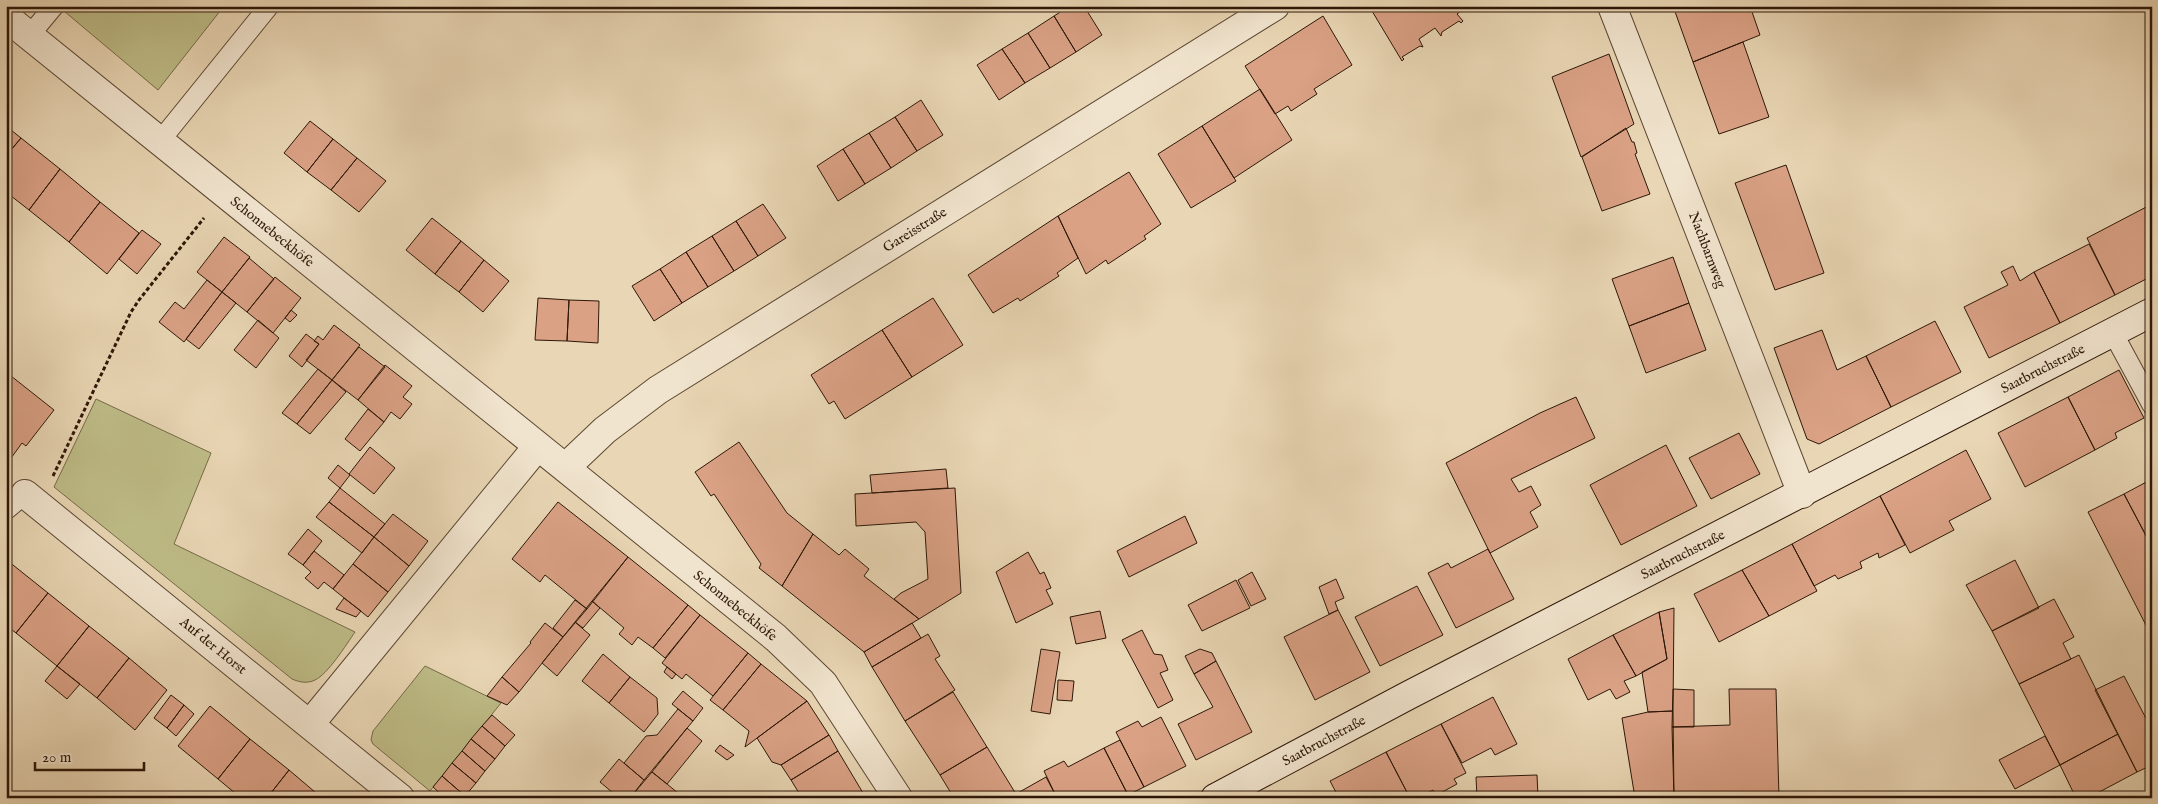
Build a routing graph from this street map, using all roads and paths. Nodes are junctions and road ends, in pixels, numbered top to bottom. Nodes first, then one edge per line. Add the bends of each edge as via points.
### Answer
1 (54, 6) edge
2 (269, 6) edge
3 (1275, 6) edge
4 (1612, 6) edge
5 (6, 17) edge
6 (29, 36) junction
7 (160, 141) junction
8 (224, 193) junction
9 (2152, 312) edge
10 (2113, 333) junction
11 (2152, 406) edge
12 (537, 447) junction
13 (566, 467) junction
14 (1802, 494) junction
15 (24, 503) edge
16 (310, 724) junction
17 (400, 798) edge
18 (898, 798) edge
19 (1215, 798) edge

1 - 6 lane
2 - 7 lane
3 - 13 street, Gareisstraße via 658,390 605,430
4 - 14 street, Nachbarnweg
5 - 6 street, Schonnebeckhöfe
6 - 7 street, Schonnebeckhöfe
7 - 8 street, Schonnebeckhöfe
8 - 12 street, Schonnebeckhöfe
8 - 15 path via 131,312
9 - 10 street, Saatbruchstraße
10 - 11 lane
10 - 14 street, Saatbruchstraße
12 - 13 street, Schonnebeckhöfe
12 - 16 street
13 - 18 street, Schonnebeckhöfe via 776,638 823,683
14 - 19 street, Saatbruchstraße
15 - 16 street, Auf der Horst
16 - 17 street, Auf der Horst

